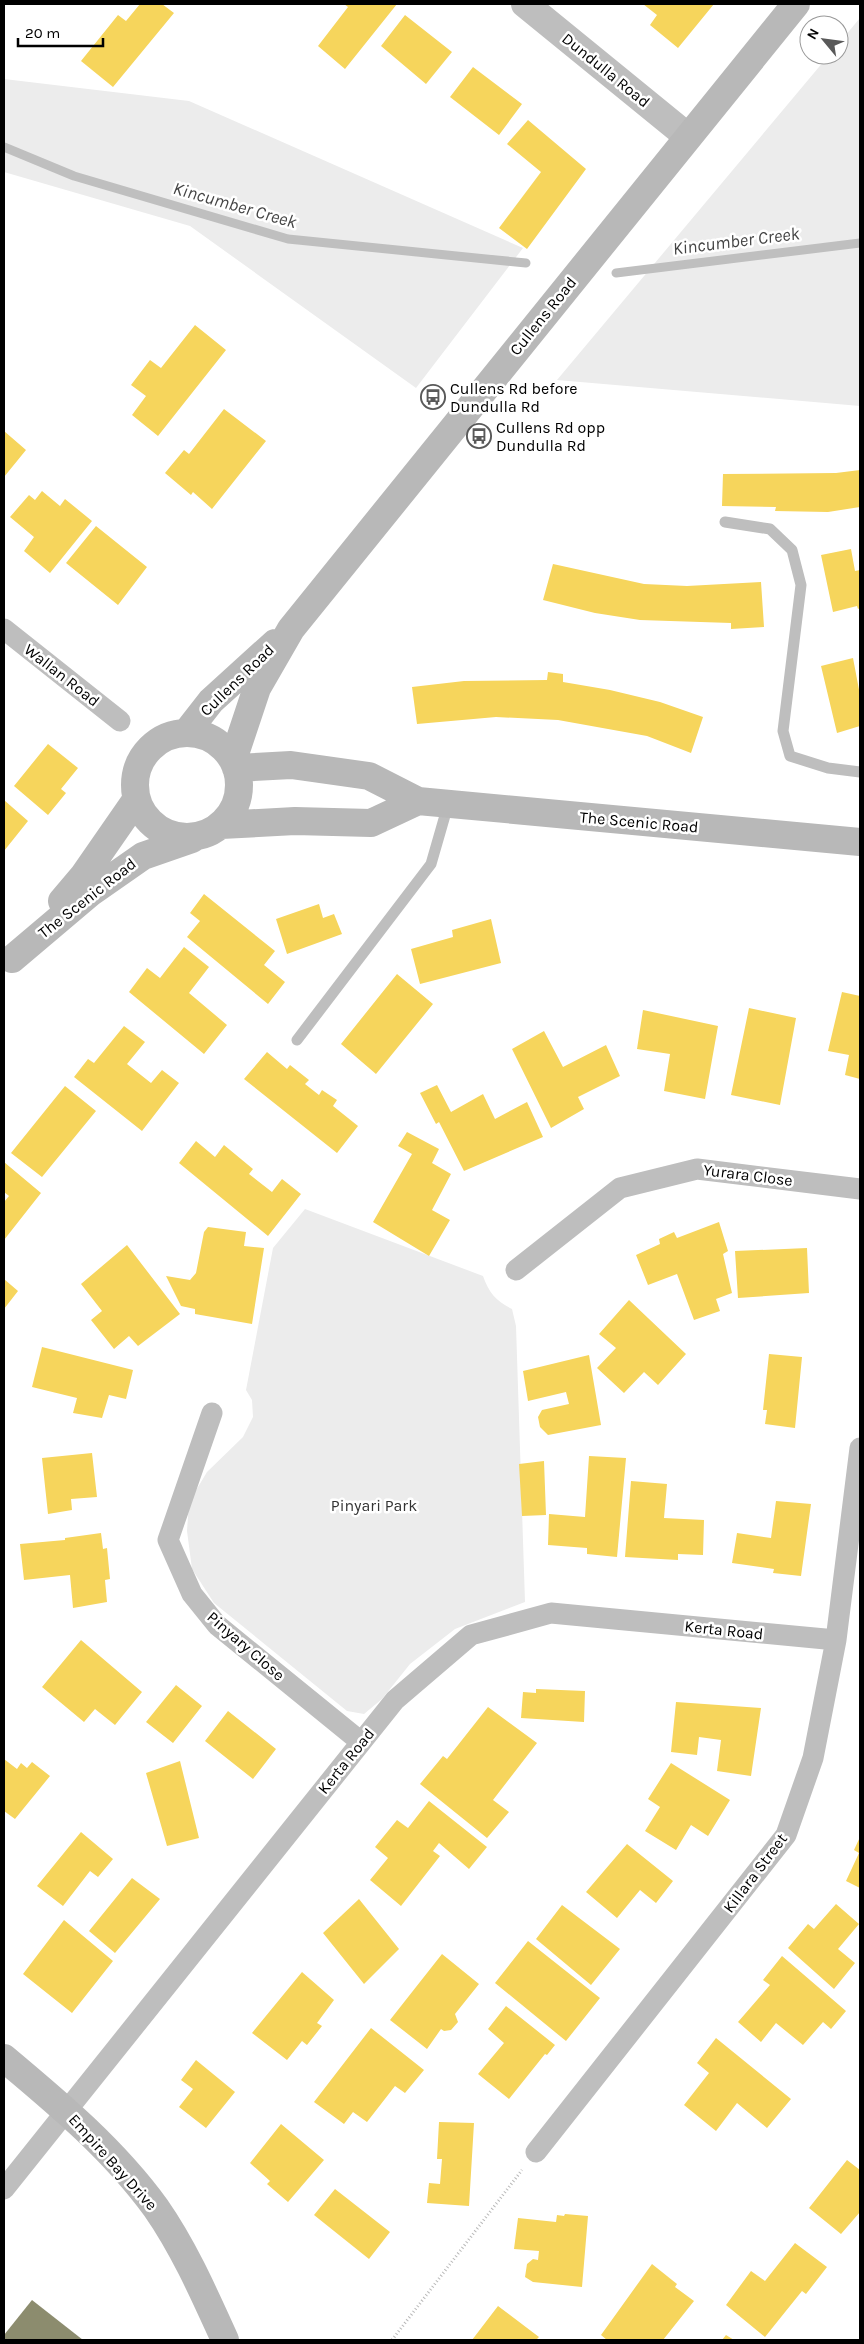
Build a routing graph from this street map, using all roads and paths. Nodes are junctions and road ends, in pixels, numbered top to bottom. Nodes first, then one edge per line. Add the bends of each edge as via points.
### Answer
1 (525, 4) edge
2 (796, 4) edge
3 (687, 136) junction
4 (725, 522) dead end
5 (4, 629) edge
6 (291, 629) junction
7 (120, 721) dead end
8 (186, 733) junction
9 (235, 764) junction
10 (860, 772) edge
11 (136, 800) junction
12 (418, 802) junction
13 (448, 805) junction
14 (221, 825) junction
15 (197, 837) junction
16 (860, 842) edge
17 (8, 963) edge
18 (296, 1040) dead end
19 (860, 1188) edge
20 (516, 1270) dead end
21 (212, 1413) dead end
22 (860, 1448) edge
23 (855, 1531) edge
24 (836, 1640) junction
25 (361, 1742) junction
26 (4, 2058) edge
27 (68, 2111) junction
28 (536, 2152) joint
29 (4, 2189) edge
30 (225, 2340) edge
31 (392, 2340) edge

1 - 3 street, Dundulla Road
2 - 3 main road, Cullens Road
3 - 6 main road, Cullens Road
4 - 10 lane via 770,528 792,550 801,585 783,731 790,756 828,768
5 - 7 street, Wallan Road
6 - 8 main road, Cullens Road via 211,701
6 - 9 main road, Cullens Road via 257,688
8 - 9 main road via 213,739
8 - 11 main road via 170,735 145,754 134,784
9 - 12 main road, The Scenic Road via 291,765 369,776
9 - 14 main road via 238,799 232,813
11 - 15 main road via 142,814 166,834 181,838
11 - 17 main road, The Scenic Road via 84,875
12 - 13 main road, The Scenic Road
12 - 14 main road, The Scenic Road via 371,823 295,821
13 - 16 main road, The Scenic Road
13 - 18 lane via 431,864
14 - 15 main road
15 - 17 main road, The Scenic Road via 143,856 90,893
19 - 20 street, Yurara Close via 697,1168 620,1188
21 - 25 street, Pinyary Close via 168,1540 192,1594 217,1625
22 - 23 street, Killara Street
23 - 24 street, Killara Street
24 - 25 street, Kerta Road via 551,1613 470,1635 396,1700
24 - 28 street, Killara Street via 813,1758 786,1835
25 - 27 street, Kerta Road
26 - 27 main road, Empire Bay Drive
27 - 29 street, Kerta Road
27 - 30 main road, Empire Bay Drive via 107,2150 156,2208 185,2258
28 - 31 path

